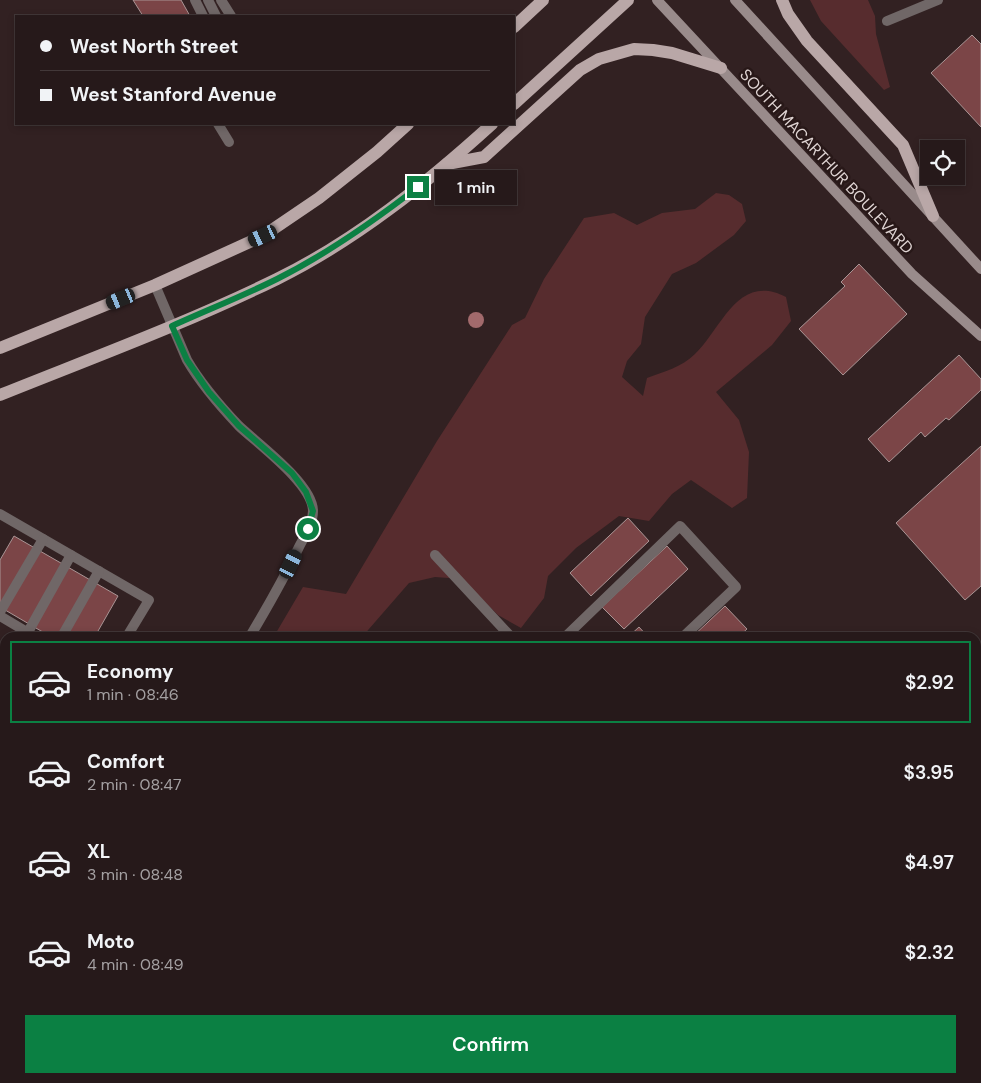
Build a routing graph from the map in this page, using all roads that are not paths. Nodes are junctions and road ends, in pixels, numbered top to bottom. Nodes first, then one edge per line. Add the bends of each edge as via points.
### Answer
1 (194, 0) edge
2 (208, 0) edge
3 (222, 0) edge
4 (528, 0) edge
5 (543, 0) edge
6 (628, 0) edge
7 (657, 0) edge
8 (735, 0) edge
9 (782, 0) edge
10 (938, 0) edge
11 (202, 15) edge
12 (216, 15) edge
13 (230, 15) edge
14 (525, 17) junction
15 (887, 20) dead end
16 (515, 26) edge
17 (721, 68) junction
18 (515, 103) edge
19 (219, 125) edge
20 (407, 125) edge
21 (491, 125) edge
22 (229, 142) dead end
23 (447, 164) junction
24 (933, 216) junction
25 (981, 269) edge
26 (155, 285) junction
27 (172, 326) junction
28 (981, 336) edge
29 (0, 348) edge
30 (0, 395) edge
31 (0, 514) edge
32 (43, 539) junction
33 (71, 555) junction
34 (435, 555) dead end
35 (100, 572) junction
36 (0, 614) edge
37 (28, 632) joint
38 (65, 632) edge
39 (130, 632) edge
40 (252, 632) edge
41 (506, 632) edge
42 (570, 632) edge
43 (688, 632) edge

1 - 11 street
2 - 12 street
3 - 13 street
4 - 14 main road
5 - 14 main road
6 - 18 main road
7 - 17 main road, SOUTH MACARTHUR BOULEVARD
8 - 24 main road
9 - 24 main road via 806,41 903,145
10 - 15 street
14 - 16 main road
17 - 23 main road via 653,50 622,51 599,59 580,70 484,157
17 - 28 main road, SOUTH MACARTHUR BOULEVARD via 912,274
19 - 22 street
20 - 26 main road via 319,198 263,236
21 - 23 main road
23 - 27 main road via 377,218 328,250 278,279
24 - 25 main road
26 - 27 street
26 - 29 main road
27 - 30 main road
27 - 40 street via 187,360 209,392 239,426 292,473 306,492 313,511 295,555
31 - 32 street
32 - 33 street
32 - 36 street
33 - 35 street
33 - 37 street
34 - 41 street
35 - 38 street
35 - 39 street via 149,600
36 - 37 street
42 - 43 street via 680,526 736,587

